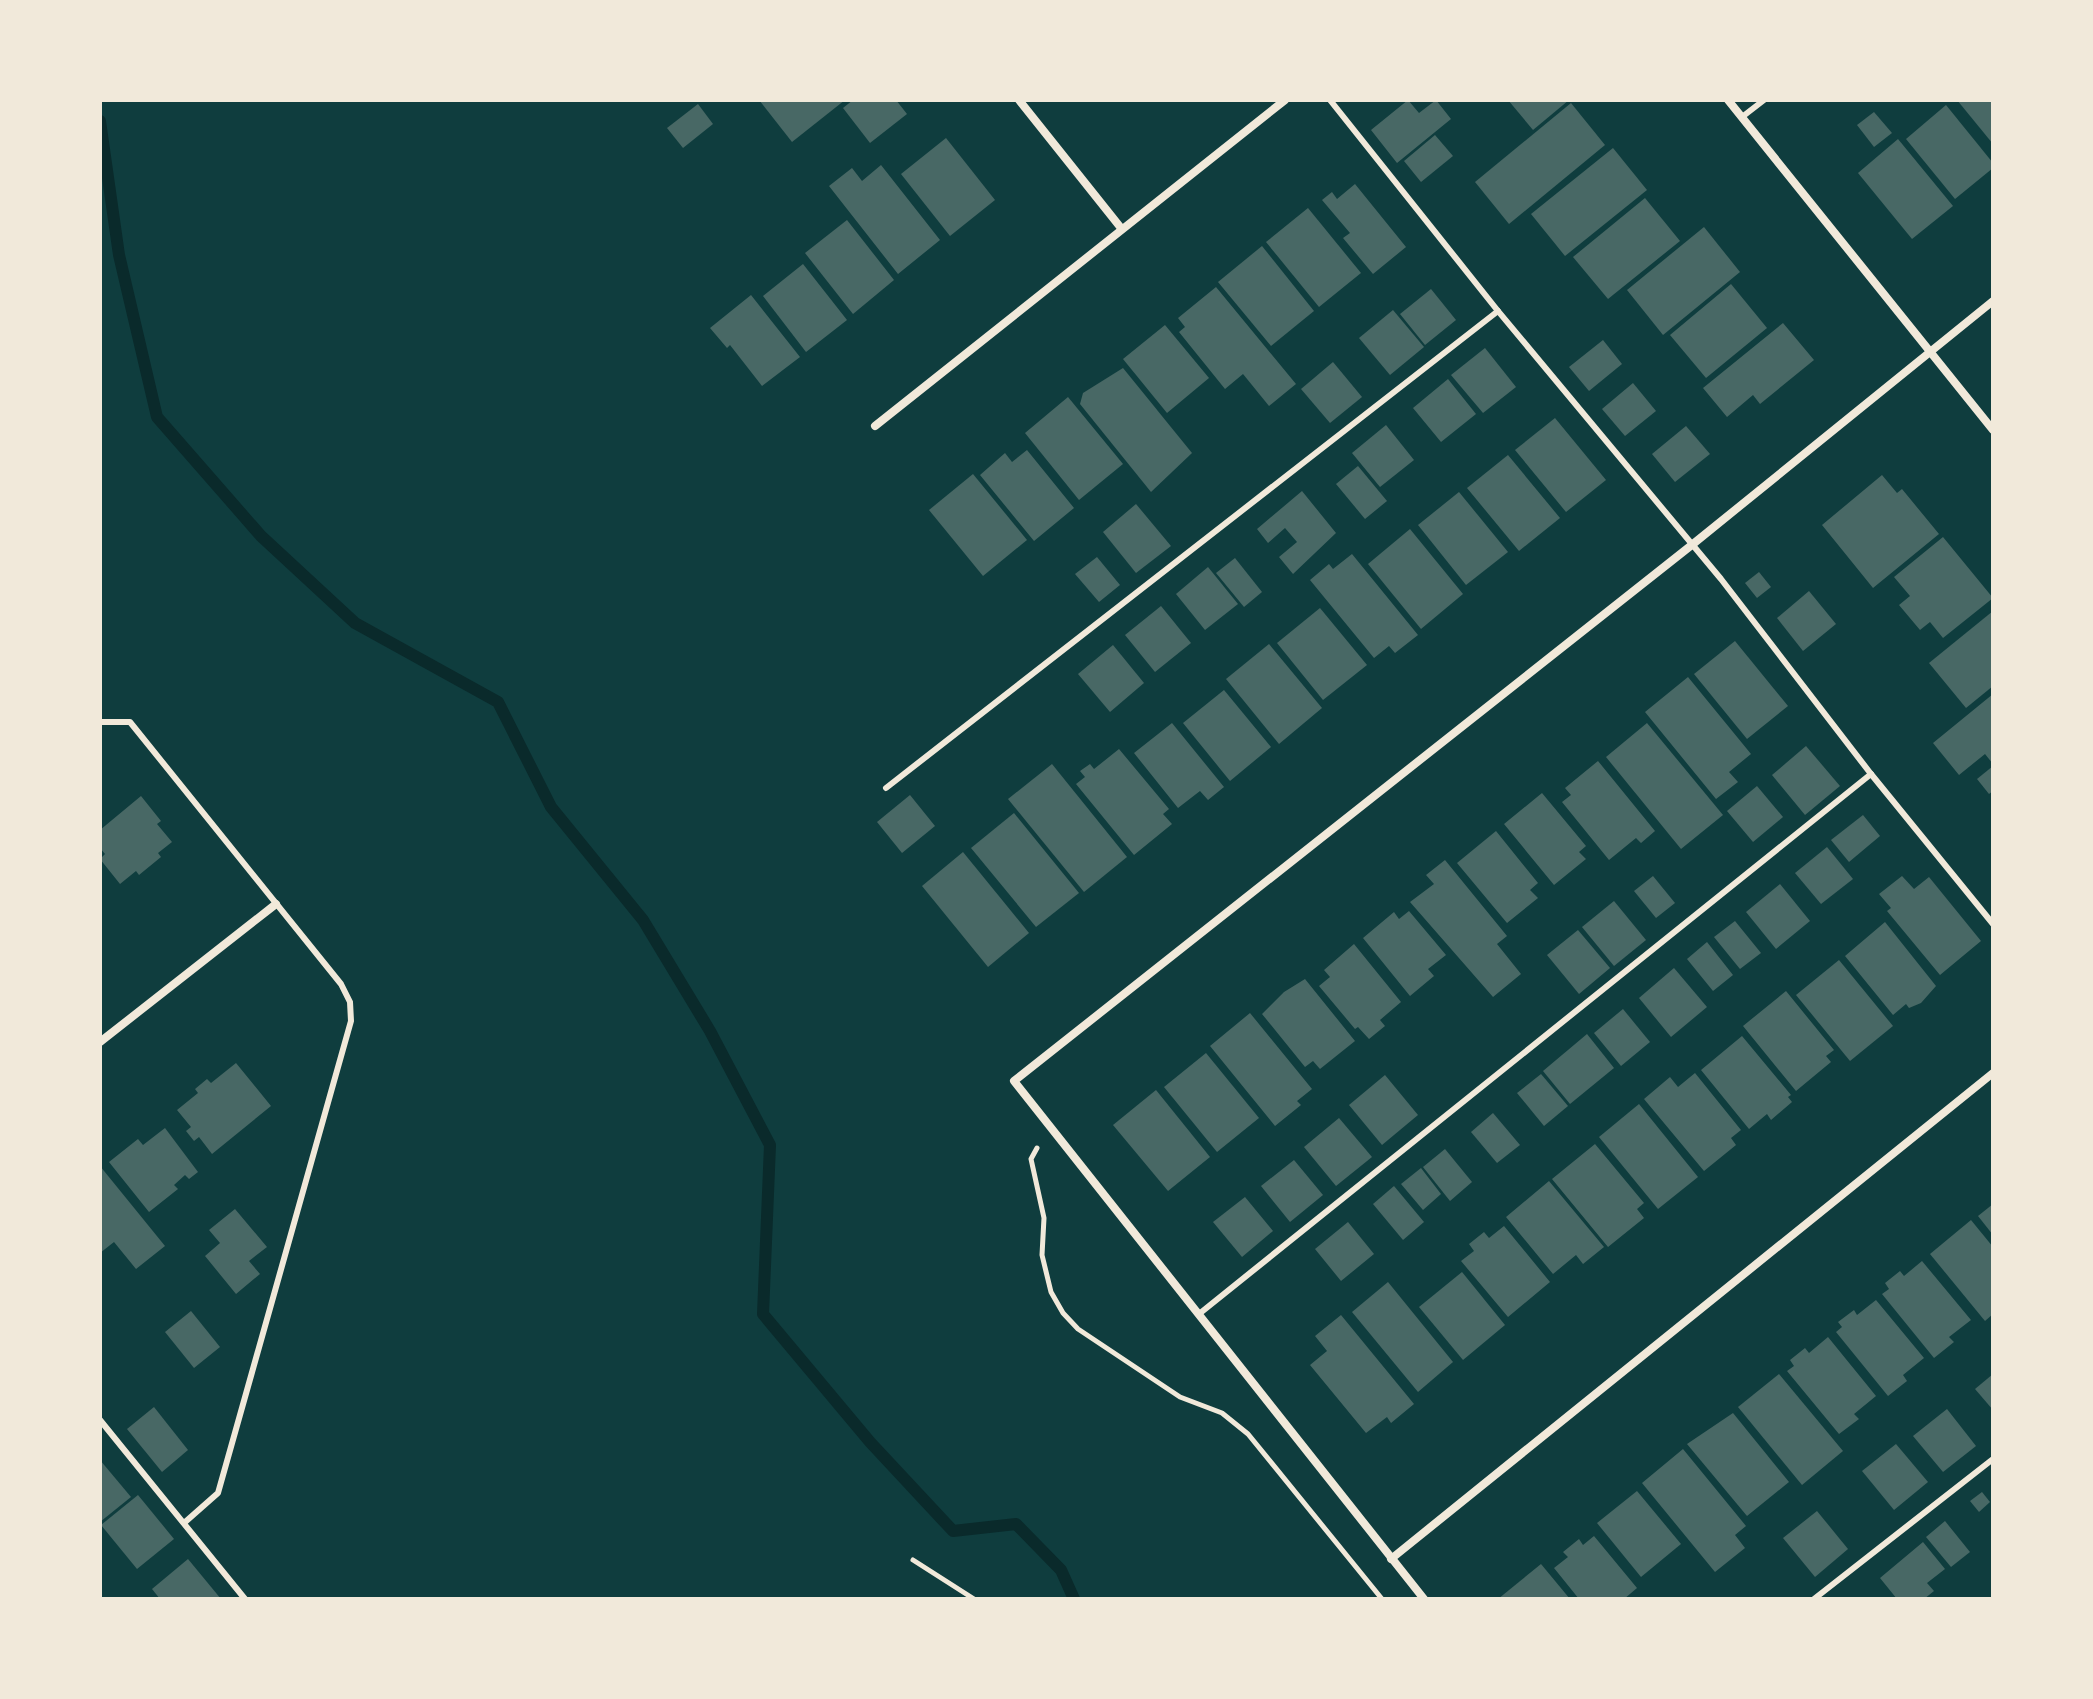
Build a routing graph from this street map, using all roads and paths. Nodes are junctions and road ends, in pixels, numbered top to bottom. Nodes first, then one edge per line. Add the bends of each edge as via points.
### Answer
1 (1019, 100) edge
2 (1285, 100) edge
3 (1330, 100) edge
4 (1728, 100) edge
5 (1764, 100) edge
6 (1742, 117) junction
7 (1121, 228) junction
8 (1993, 301) edge
9 (1498, 311) junction
10 (1929, 350) junction
11 (875, 426) dead end
12 (1993, 430) edge
13 (1693, 544) junction
14 (100, 722) edge
15 (1871, 774) junction
16 (886, 788) dead end
17 (276, 904) junction
18 (1993, 924) edge
19 (100, 1042) edge
20 (1993, 1073) edge
21 (1047, 1126) junction
22 (1199, 1314) junction
23 (100, 1420) edge
24 (1993, 1459) edge
25 (184, 1523) junction
26 (1391, 1559) junction
27 (913, 1560) dead end
28 (245, 1599) edge
29 (974, 1599) edge
30 (1382, 1599) edge
31 (1424, 1599) edge
32 (1814, 1599) edge

1 - 7 street
2 - 7 street
3 - 9 lane
4 - 6 street
5 - 6 lane
6 - 10 street
7 - 11 street
8 - 10 street
9 - 13 lane
9 - 16 lane
10 - 12 street
10 - 13 street
13 - 15 lane
13 - 21 street via 1014,1081
14 - 17 lane via 130,722
15 - 18 lane
15 - 22 lane
17 - 19 street
17 - 25 lane via 341,984 351,1021 218,1493
20 - 26 street
21 - 22 street
21 - 30 path via 1031,1159 1044,1218 1042,1255 1051,1292 1063,1313 1078,1329 1180,1397 1222,1413 1248,1434
22 - 26 street
23 - 25 lane
24 - 32 lane
25 - 28 lane
26 - 31 street
27 - 29 path

